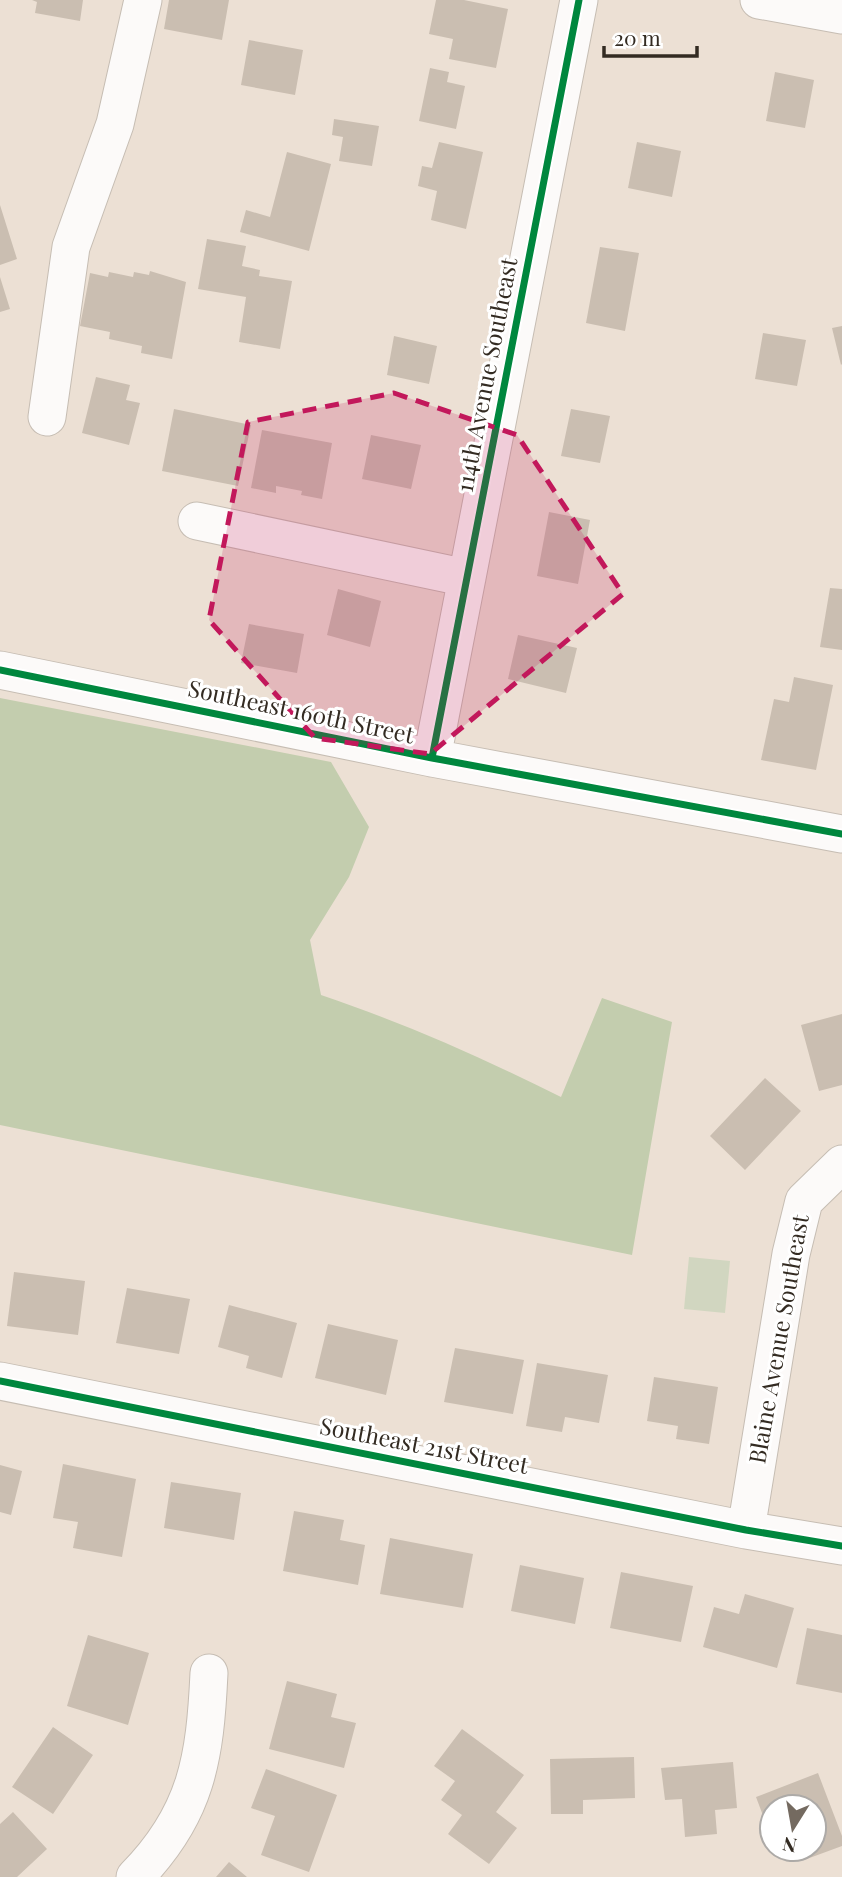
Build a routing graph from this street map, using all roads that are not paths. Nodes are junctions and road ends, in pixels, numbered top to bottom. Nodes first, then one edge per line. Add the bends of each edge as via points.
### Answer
1 (143, 0) edge
2 (579, 0) edge
3 (759, 0) edge
4 (842, 15) edge
5 (47, 417) dead end
6 (197, 521) dead end
7 (467, 578) junction
8 (0, 670) edge
9 (432, 758) junction
10 (842, 834) edge
11 (842, 1164) edge
12 (0, 1381) edge
13 (746, 1530) junction
14 (842, 1546) edge
15 (209, 1673) dead end
16 (135, 1877) edge

1 - 5 street via 115,124 71,247
2 - 7 street, 114th Avenue Southeast
3 - 4 street
6 - 7 street
7 - 9 street, 114th Avenue Southeast
8 - 9 street, Southeast 160th Street
9 - 10 street, Southeast 160th Street
11 - 13 street, Blaine Avenue Southeast via 804,1201 791,1254
12 - 13 street, Southeast 21st Street
13 - 14 street, Southeast 21st Street
15 - 16 street via 206,1737 194,1788 163,1848

